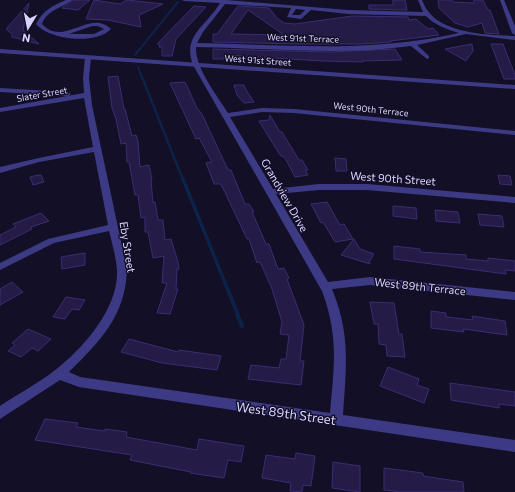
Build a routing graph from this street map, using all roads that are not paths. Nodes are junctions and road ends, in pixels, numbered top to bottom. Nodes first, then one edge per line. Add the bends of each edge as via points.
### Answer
1 (70, 0) edge
2 (184, 0) edge
3 (420, 0) edge
4 (502, 0) edge
5 (224, 1) edge
6 (294, 8) junction
7 (309, 9) junction
8 (426, 14) junction
9 (465, 33) junction
10 (515, 33) edge
11 (64, 34) junction
12 (515, 38) edge
13 (412, 44) junction
14 (192, 45) junction
15 (0, 52) edge
16 (427, 57) dead end
17 (88, 58) junction
18 (196, 65) junction
19 (515, 87) edge
20 (0, 90) edge
21 (23, 92) junction
22 (87, 95) junction
23 (16, 107) junction
24 (0, 110) edge
25 (226, 116) junction
26 (515, 133) edge
27 (97, 149) junction
28 (0, 170) edge
29 (269, 192) junction
30 (515, 200) edge
31 (113, 227) junction
32 (0, 267) edge
33 (325, 286) junction
34 (515, 296) edge
35 (58, 374) junction
36 (0, 413) edge
37 (336, 420) junction
38 (515, 446) edge

1 - 11 street via 46,14 39,24 45,31
2 - 5 street
3 - 8 street
4 - 10 street
5 - 6 street
5 - 14 street
6 - 7 street
6 - 7 street via 289,16 294,18 301,17
7 - 8 street via 375,14
8 - 9 street via 441,24
9 - 12 street
9 - 13 street, West 91st Terrace
11 - 11 street via 96,36 108,29 91,25
13 - 14 street, West 91st Terrace via 338,49
13 - 16 street
14 - 18 street, Grandview Drive via 191,52
15 - 17 street, West 91st Street
17 - 18 street, West 91st Street
17 - 22 street, Eby Street
18 - 19 street, West 91st Street
18 - 25 street, Grandview Drive
20 - 21 street
21 - 22 street
21 - 23 street via 24,101
22 - 23 street, Slater Street
22 - 27 street, Eby Street
23 - 24 street, Slater Street
25 - 26 street, West 90th Terrace via 258,111 286,111
25 - 29 street, Grandview Drive
27 - 28 street
27 - 31 street, Eby Street
29 - 30 street, West 90th Street via 367,186
29 - 33 street, Grandview Drive
31 - 32 street via 51,241
31 - 35 street, Eby Street via 122,270 121,287 116,303 94,340
33 - 34 street, West 89th Terrace via 363,281 386,282
33 - 37 street, Grandview Drive via 339,331 340,361
35 - 36 street, Eby Street
35 - 37 street, West 89th Street via 79,382
37 - 38 street, West 89th Street

